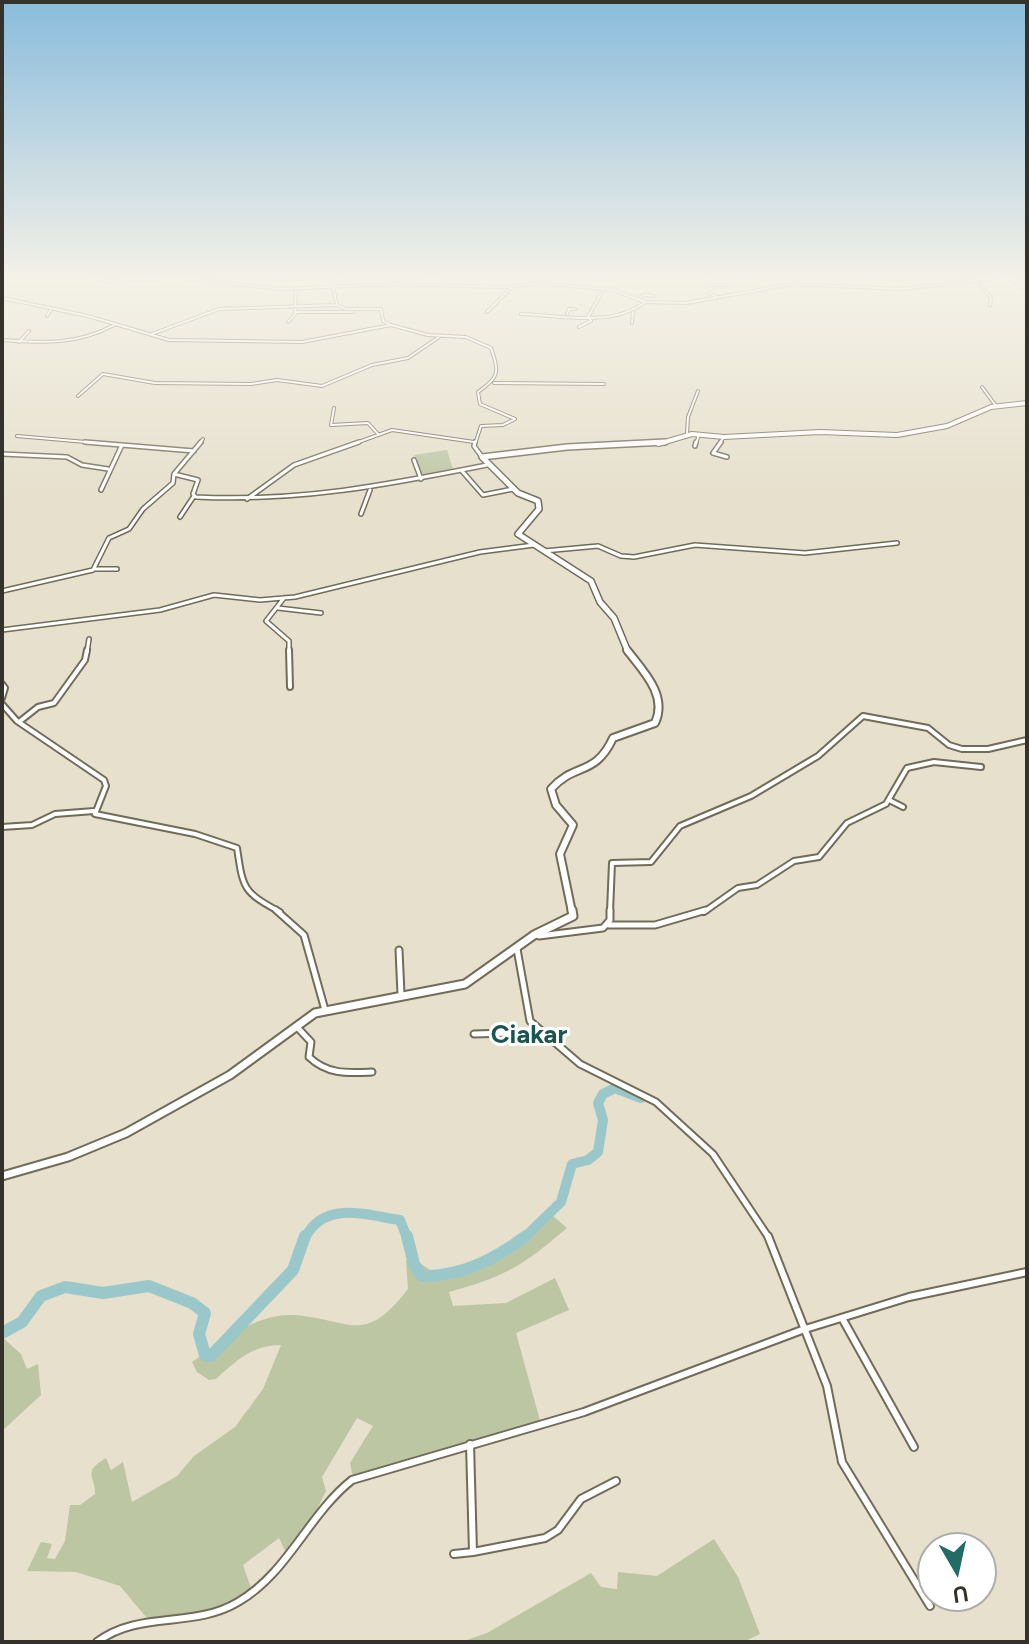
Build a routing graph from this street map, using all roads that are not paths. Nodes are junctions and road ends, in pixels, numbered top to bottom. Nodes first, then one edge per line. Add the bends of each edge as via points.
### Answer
1 (416, 353) edge
2 (491, 353) edge
3 (492, 383) junction
4 (604, 384) dead end
5 (982, 387) dead end
6 (698, 391) dead end
7 (78, 396) dead end
8 (1027, 403) edge
9 (996, 406) junction
10 (334, 408) dead end
11 (378, 434) junction
12 (687, 434) junction
13 (699, 434) junction
14 (17, 436) dead end
15 (724, 437) junction
16 (203, 439) dead end
17 (474, 442) junction
18 (122, 445) junction
19 (695, 446) dead end
20 (194, 451) junction
21 (2, 454) edge
22 (727, 457) dead end
23 (414, 460) dead end
24 (484, 461) junction
25 (108, 469) junction
26 (462, 471) junction
27 (174, 474) junction
28 (421, 479) junction
29 (513, 489) junction
30 (101, 490) dead end
31 (370, 490) junction
32 (194, 496) junction
33 (244, 500) junction
34 (361, 514) dead end
35 (180, 517) dead end
36 (897, 543) dead end
37 (535, 545) junction
38 (544, 551) junction
39 (94, 569) junction
40 (117, 569) dead end
41 (2, 591) edge
42 (284, 598) junction
43 (278, 608) junction
44 (321, 613) dead end
45 (2, 630) edge
46 (89, 639) dead end
47 (2, 684) edge
48 (290, 687) dead end
49 (2, 701) edge
50 (19, 722) junction
51 (1027, 740) edge
52 (981, 767) dead end
53 (889, 800) junction
54 (903, 807) dead end
55 (94, 811) junction
56 (2, 827) edge
57 (604, 925) junction
58 (529, 939) junction
59 (517, 949) junction
60 (399, 950) dead end
61 (401, 994) junction
62 (325, 1010) junction
63 (296, 1026) junction
64 (474, 1034) dead end
65 (551, 1041) junction
66 (372, 1072) dead end
67 (2, 1176) edge
68 (1027, 1272) edge
69 (842, 1318) junction
70 (802, 1330) junction
71 (470, 1444) junction
72 (914, 1447) dead end
73 (616, 1481) dead end
74 (473, 1552) junction
75 (454, 1554) dead end
76 (917, 1585) edge
77 (97, 1642) edge

1 - 7 street via 322,386 275,380 159,383 103,374
2 - 3 street via 499,372
3 - 4 street
3 - 17 street via 478,392 480,404 515,419 481,425
5 - 9 street
6 - 12 street
8 - 9 street
9 - 15 street via 947,426 897,435
10 - 11 street via 331,425 368,423
11 - 17 street via 394,430
11 - 33 street via 294,465
12 - 13 street
12 - 24 street via 657,444 567,447
13 - 15 street
13 - 19 street
14 - 18 street
15 - 22 street via 713,453
16 - 20 street
17 - 24 street
18 - 20 street
18 - 25 street
20 - 27 street
21 - 25 street via 69,458
23 - 28 street
24 - 26 street
24 - 29 street
25 - 30 street
26 - 28 street
26 - 29 street via 483,495
27 - 32 street via 198,480
27 - 39 street via 173,483 143,508 129,529 109,538
28 - 31 street
29 - 37 street via 540,504 518,532
31 - 33 street
31 - 34 street
32 - 33 street
32 - 35 street
36 - 38 street via 805,553 695,545 634,557 602,546
37 - 38 street
37 - 42 street via 485,550
38 - 58 street via 591,581 614,618 622,644 656,687 658,717 652,725 613,738 603,759 551,789 556,805 573,825 560,854 574,914
39 - 40 street
39 - 41 street
42 - 43 street
42 - 45 street via 214,595 160,610
43 - 44 street
43 - 48 street via 266,621 289,641
46 - 50 street via 85,660 54,703 38,707
47 - 49 street
49 - 50 street
50 - 55 street via 104,780
51 - 57 street via 962,749 930,729 863,716 818,756 751,796 680,826 651,862 612,863 610,920
52 - 53 street via 934,762 912,766
53 - 54 street
53 - 57 street via 847,823 821,856 794,861 757,885 740,887 711,910 655,925
55 - 56 street
55 - 62 street via 237,848 248,895 283,914 304,935
57 - 58 street
58 - 59 street
59 - 61 street via 465,984
59 - 65 street via 527,1015
60 - 61 street
61 - 62 street
62 - 63 street
63 - 66 street via 311,1041 309,1057 325,1070
63 - 67 street via 230,1075 126,1133
64 - 65 street via 508,1033
65 - 70 street via 580,1064 656,1102 713,1154 769,1238 793,1293
68 - 69 street via 909,1297
69 - 70 street
69 - 72 street via 864,1353 893,1420
70 - 71 street via 584,1412
70 - 76 street via 827,1386 842,1462
71 - 74 street
71 - 77 street via 346,1483 266,1577 226,1610 188,1620 125,1623
73 - 74 street via 585,1497 558,1531 545,1538
74 - 75 street

